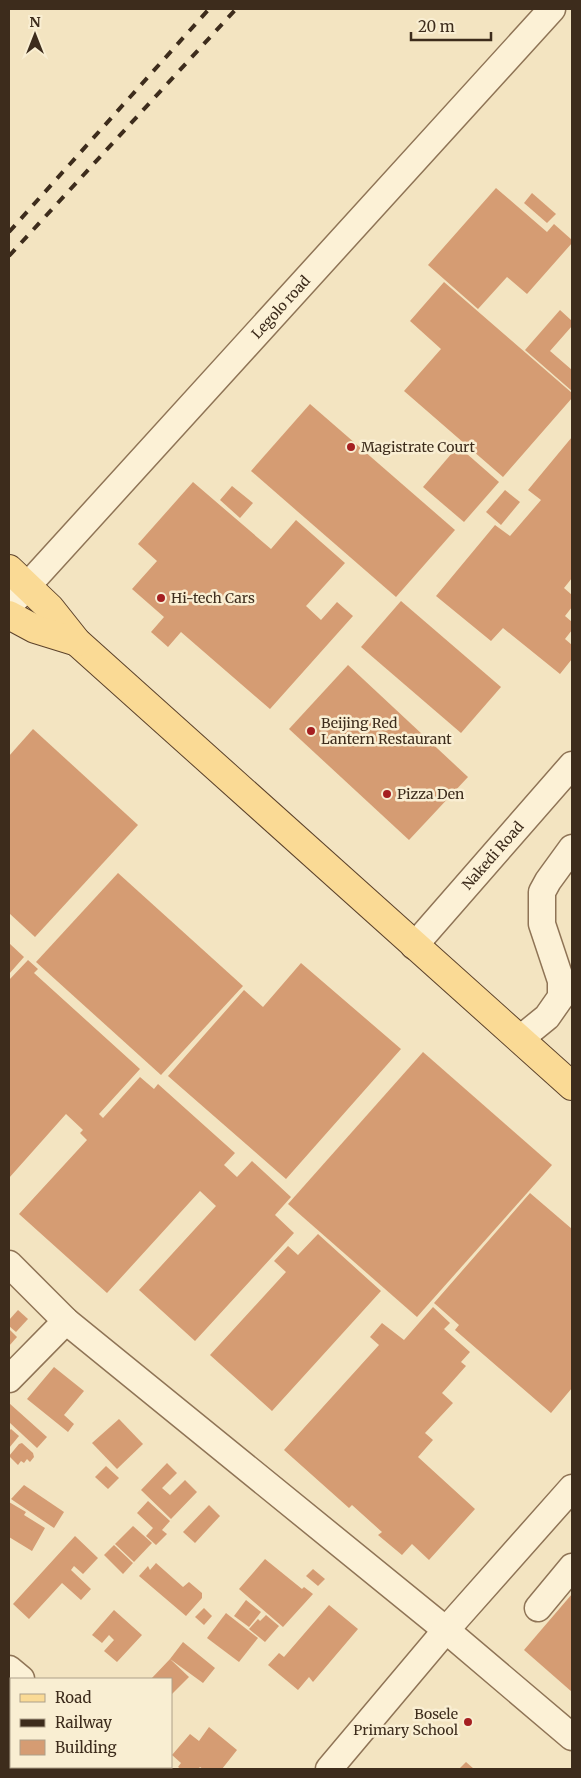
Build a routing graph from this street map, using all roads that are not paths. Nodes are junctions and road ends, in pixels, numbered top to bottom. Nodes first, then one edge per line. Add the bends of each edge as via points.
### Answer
1 (552, 9) edge
2 (18, 577) edge
3 (9, 606) edge
4 (9, 615) edge
5 (77, 642) junction
6 (572, 765) edge
7 (572, 848) edge
8 (414, 946) junction
9 (520, 1039) junction
10 (572, 1086) edge
11 (9, 1264) edge
12 (66, 1321) junction
13 (9, 1379) edge
14 (572, 1488) edge
15 (572, 1566) edge
16 (538, 1608) dead end
17 (446, 1630) junction
18 (9, 1669) edge
19 (20, 1678) edge
20 (572, 1737) edge
21 (330, 1769) edge

1 - 2 street, Legolo road
2 - 3 street, Legolo road
2 - 5 main road via 50,608
4 - 5 main road via 35,629
5 - 8 main road
6 - 8 street, Nakedi Road
7 - 9 street via 542,892 542,924 561,980 561,997 547,1017
8 - 9 main road
9 - 10 main road
11 - 12 street
12 - 13 street
12 - 17 street
14 - 17 street
15 - 16 street
17 - 20 street
17 - 21 street
18 - 19 street

